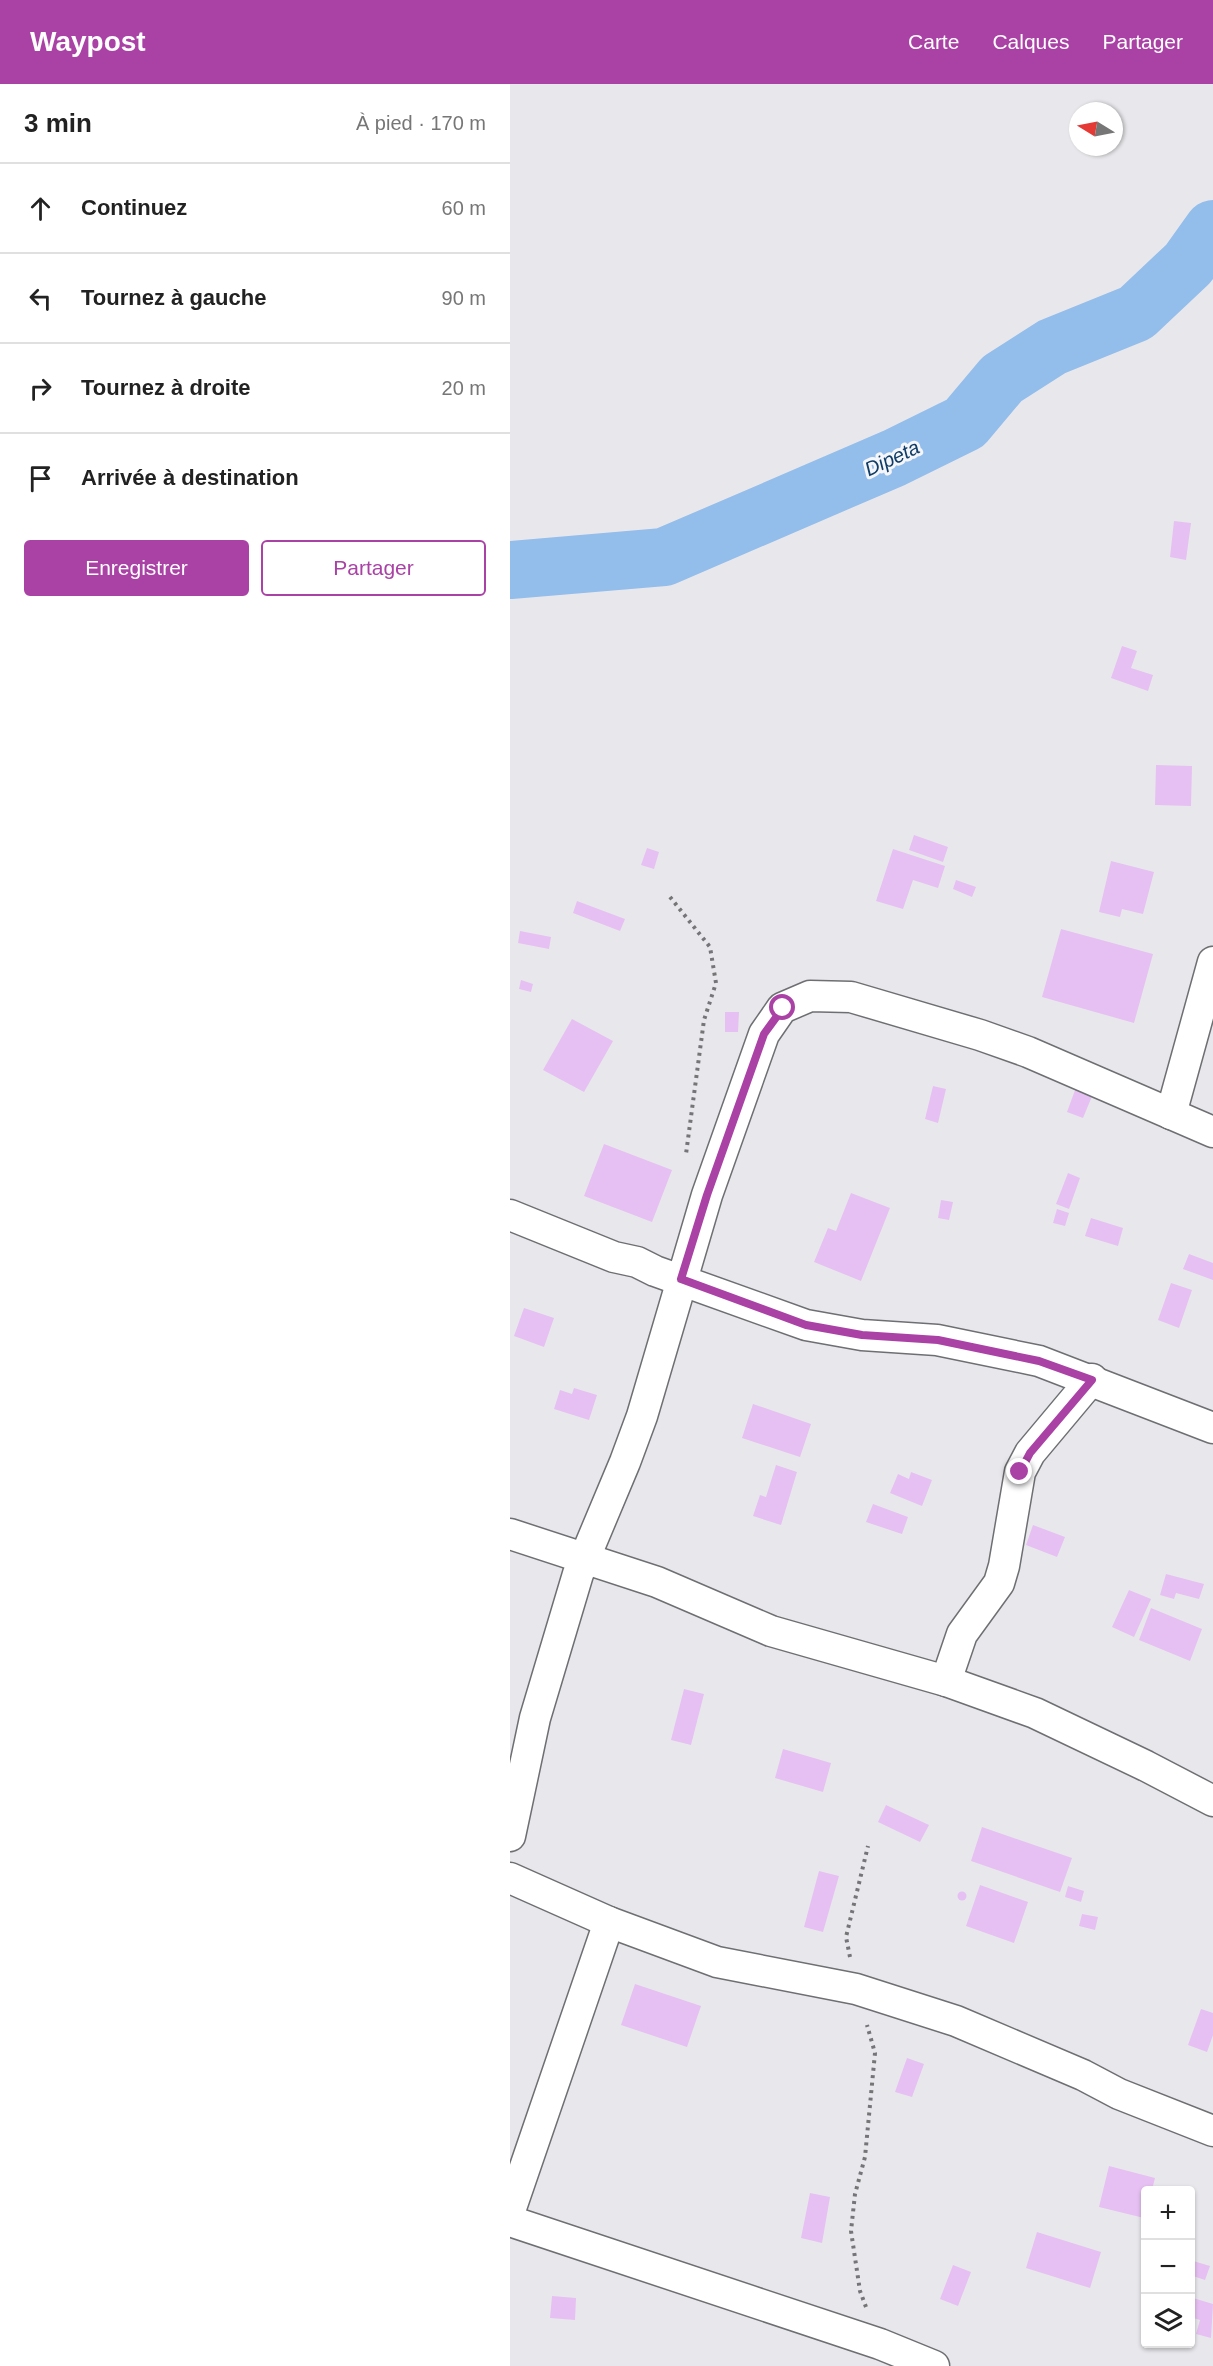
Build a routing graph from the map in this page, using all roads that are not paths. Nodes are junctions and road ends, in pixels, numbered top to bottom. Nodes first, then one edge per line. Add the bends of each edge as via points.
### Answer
1 (1213, 962) edge
2 (1171, 1114) junction
3 (1213, 1132) edge
4 (510, 1215) edge
5 (681, 1279) junction
6 (1092, 1380) junction
7 (1213, 1428) edge
8 (510, 1534) edge
9 (583, 1559) junction
10 (946, 1681) junction
11 (1213, 1801) edge
12 (510, 1836) edge
13 (510, 1878) edge
14 (609, 1922) junction
15 (1213, 2131) edge
16 (510, 2211) edge
17 (510, 2221) edge
18 (934, 2366) edge

1 - 2 street
2 - 3 street
2 - 5 street via 980,1035 851,997 810,996 783,1008 764,1034
4 - 5 street
5 - 6 street via 806,1325 862,1335 938,1340 1039,1361
5 - 9 street via 642,1416
6 - 7 street
6 - 10 street via 1025,1463 1016,1489 999,1583 962,1634
8 - 9 street
9 - 10 street via 657,1582 771,1631
9 - 12 street via 535,1718
10 - 11 street via 1035,1713
13 - 14 street
14 - 15 street via 717,1962 856,1989 956,2020 1119,2094
14 - 16 street
17 - 18 street via 880,2344

